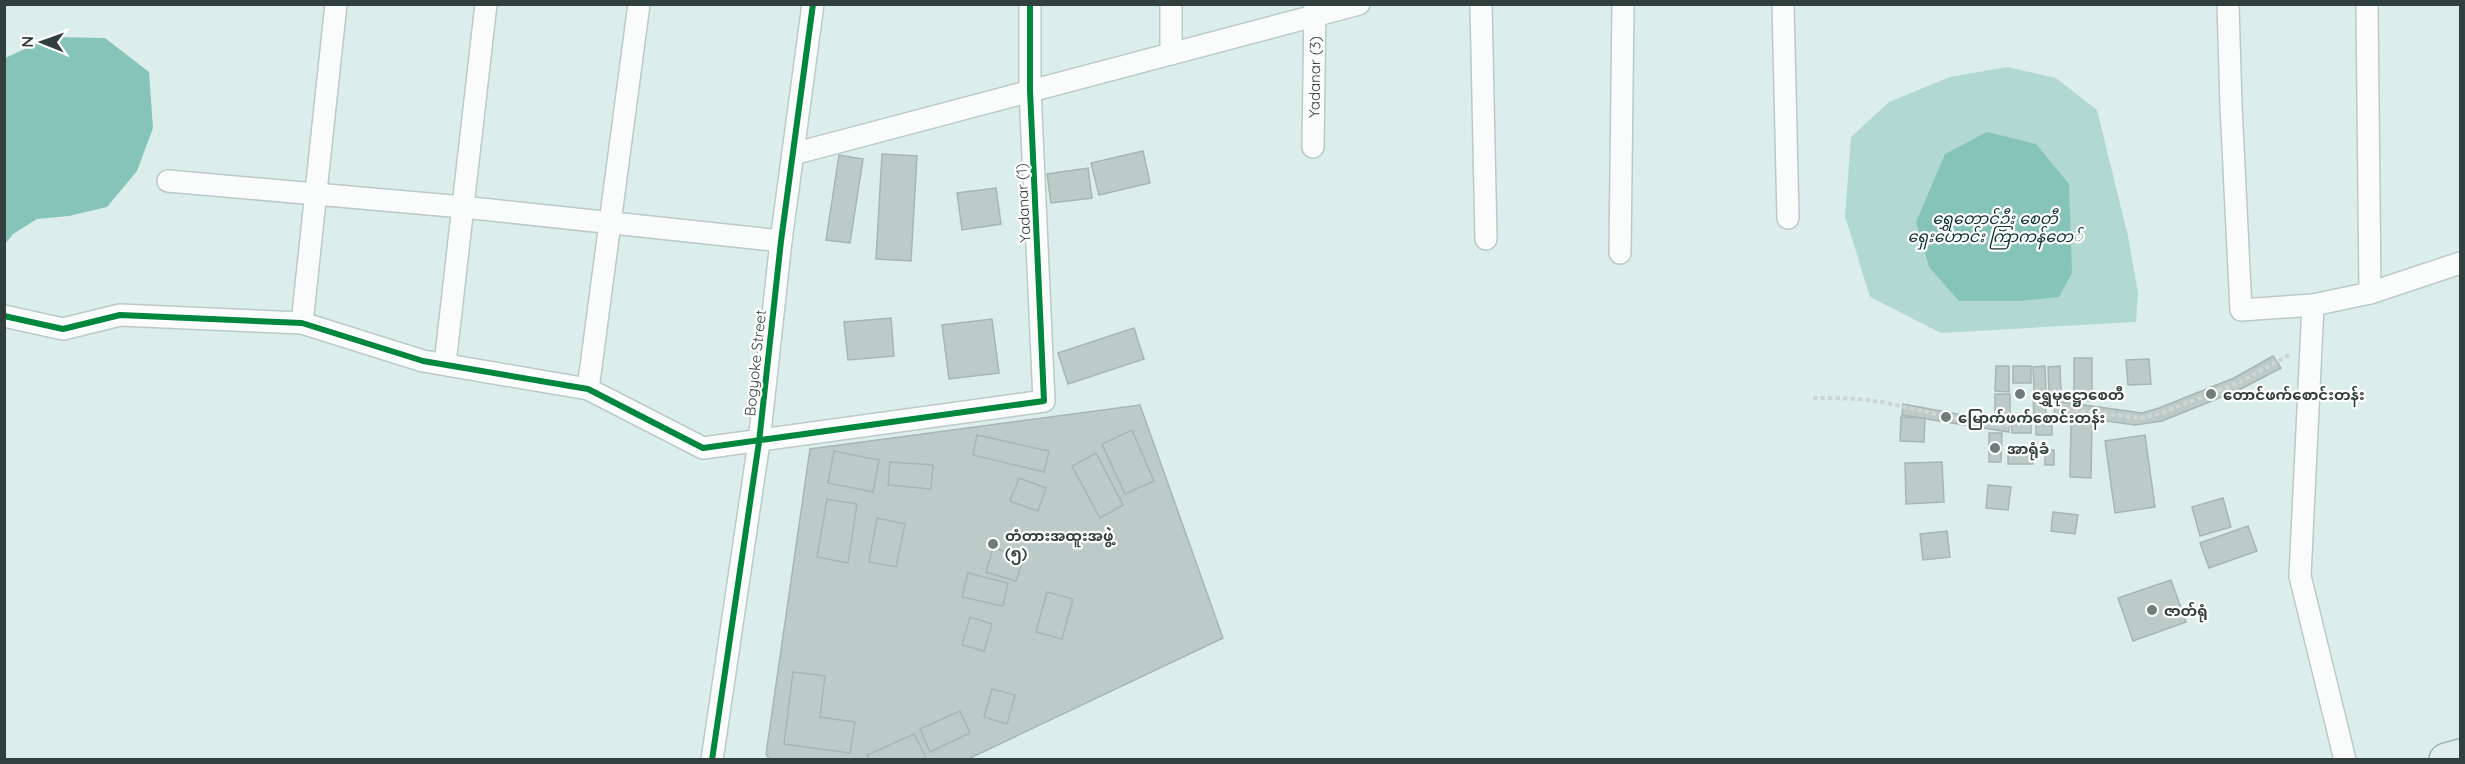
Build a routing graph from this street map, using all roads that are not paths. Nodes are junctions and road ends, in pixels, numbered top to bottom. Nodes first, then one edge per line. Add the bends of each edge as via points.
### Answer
1 (336, 4) edge
2 (486, 4) edge
3 (639, 4) edge
4 (813, 4) edge
5 (1030, 4) edge
6 (1172, 4) edge
7 (1359, 4) edge
8 (1481, 4) edge
9 (1623, 4) edge
10 (1783, 4) edge
11 (2228, 4) edge
12 (2367, 4) edge
13 (1315, 10) edge
14 (1171, 54) junction
15 (1030, 90) junction
16 (1313, 147) dead end
17 (793, 154) junction
18 (168, 181) dead end
19 (316, 195) junction
20 (463, 207) junction
21 (1788, 218) dead end
22 (610, 224) junction
23 (1486, 239) dead end
24 (781, 242) junction
25 (1620, 253) dead end
26 (2460, 263) edge
27 (2370, 293) junction
28 (2313, 305) junction
29 (4, 315) edge
30 (302, 323) junction
31 (445, 364) junction
32 (588, 389) junction
33 (759, 442) junction
34 (2460, 756) edge
35 (712, 759) edge
36 (2346, 759) edge
37 (2446, 759) edge

1 - 19 street
2 - 20 street
3 - 22 street
4 - 17 street, Bogyoke Street
5 - 15 street, Yadanar (1)
6 - 14 street
7 - 13 street
8 - 23 street
9 - 25 street
10 - 21 street
11 - 28 street via 2241,310
12 - 27 street
13 - 14 street
13 - 16 street, Yadanar (3)
14 - 15 street
15 - 17 street
15 - 33 street, Yadanar (1) via 1044,401
17 - 24 street, Bogyoke Street
18 - 19 street
19 - 20 street
19 - 30 street
20 - 22 street
20 - 31 street
22 - 24 street
22 - 32 street
24 - 33 street, Bogyoke Street
26 - 27 street
27 - 28 street
28 - 36 street via 2300,576
29 - 30 street via 63,329 120,315
30 - 31 street via 423,361
31 - 32 street
32 - 33 street via 703,448
33 - 35 street, Bogyoke Street
34 - 37 main road

